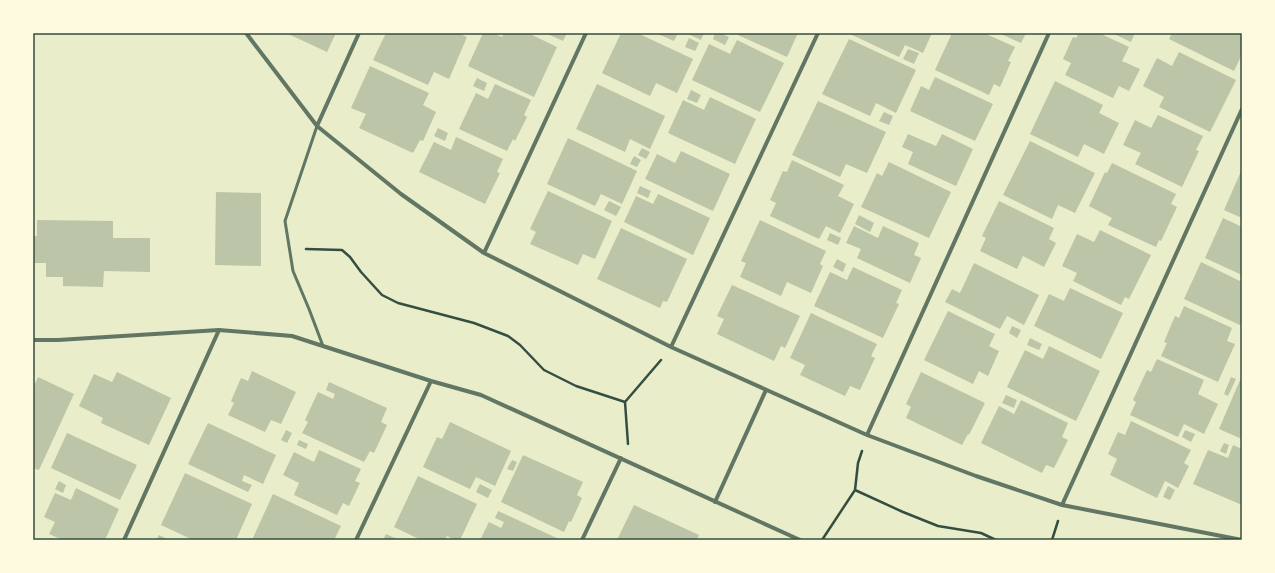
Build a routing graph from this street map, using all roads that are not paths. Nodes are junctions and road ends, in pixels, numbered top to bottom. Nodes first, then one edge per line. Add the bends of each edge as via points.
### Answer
1 (246, 33) edge
2 (359, 33) edge
3 (586, 33) edge
4 (818, 33) edge
5 (1049, 33) edge
6 (1242, 109) edge
7 (317, 126) junction
8 (484, 253) junction
9 (219, 330) junction
10 (33, 340) edge
11 (323, 346) junction
12 (671, 347) junction
13 (431, 381) junction
14 (766, 390) junction
15 (868, 435) junction
16 (620, 458) junction
17 (715, 502) junction
18 (1062, 505) junction
19 (124, 540) edge
20 (356, 540) edge
21 (582, 540) edge
22 (800, 540) edge
23 (1242, 540) edge

1 - 7 street
2 - 7 street
3 - 8 street
4 - 12 street
5 - 15 street
6 - 18 street
7 - 8 street via 402,194
7 - 11 lane via 285,221 293,271
8 - 12 street
9 - 10 street
9 - 11 street via 292,336
9 - 19 street
11 - 13 street
12 - 14 street
13 - 16 street via 481,395
13 - 20 street
14 - 15 street
14 - 17 street
15 - 18 street
16 - 17 street
16 - 21 street
17 - 22 street
18 - 23 street

